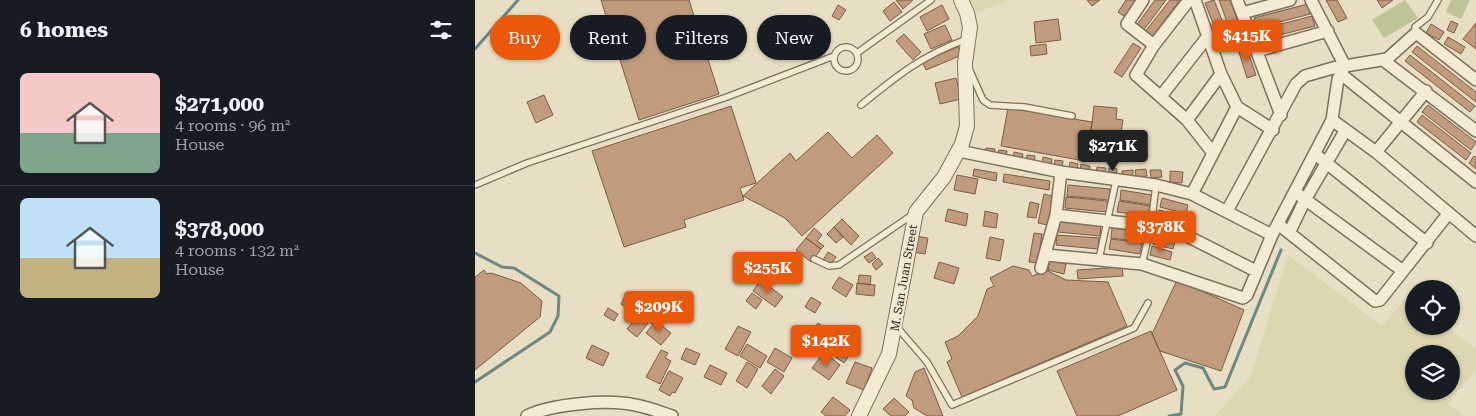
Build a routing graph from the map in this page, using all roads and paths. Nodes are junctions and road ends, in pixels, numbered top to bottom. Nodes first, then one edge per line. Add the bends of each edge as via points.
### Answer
1 (931, 0) edge
2 (961, 0) edge
3 (1143, 0) edge
4 (1189, 0) edge
5 (1195, 0) edge
6 (1237, 0) edge
7 (1289, 0) edge
8 (1311, 0) edge
9 (1437, 0) edge
10 (1242, 13) junction
11 (1328, 31) junction
12 (1416, 33) junction
13 (1208, 36) junction
14 (969, 38) junction
15 (1153, 45) junction
16 (1257, 51) junction
17 (857, 53) junction
18 (834, 56) junction
19 (1383, 60) junction
20 (965, 63) junction
21 (1343, 70) junction
22 (1221, 74) junction
23 (1476, 80) edge
24 (1426, 91) junction
25 (1162, 95) junction
26 (861, 105) dead end
27 (1237, 107) junction
28 (1281, 115) junction
29 (1072, 116) dead end
30 (1187, 120) junction
31 (1332, 120) junction
32 (1400, 121) junction
33 (1273, 130) junction
34 (1345, 131) junction
35 (1476, 131) edge
36 (959, 151) junction
37 (1376, 152) junction
38 (1213, 153) junction
39 (1315, 154) junction
40 (1326, 161) junction
41 (1061, 172) junction
42 (1116, 181) junction
43 (1476, 182) edge
44 (475, 185) edge
45 (1156, 185) junction
46 (1295, 192) junction
47 (1192, 194) junction
48 (1305, 200) junction
49 (1227, 211) junction
50 (916, 212) junction
51 (1448, 214) junction
52 (1055, 215) junction
53 (1108, 220) junction
54 (1278, 224) junction
55 (1151, 226) junction
56 (1289, 233) junction
57 (1272, 236) junction
58 (1476, 236) edge
59 (1427, 242) junction
60 (1046, 255) junction
61 (814, 259) dead end
62 (1099, 259) junction
63 (1141, 264) junction
64 (1041, 268) dead end
65 (1256, 271) junction
66 (1403, 271) junction
67 (1148, 303) dead end
68 (896, 326) junction
69 (621, 403) junction
70 (527, 416) edge
71 (620, 416) edge
72 (673, 416) edge
73 (859, 416) edge

1 - 17 lane
2 - 14 street, M. San Juan Street via 967,14
3 - 15 street via 1127,24
4 - 15 street
5 - 13 street
6 - 10 street
7 - 10 street
8 - 11 street
9 - 12 lane via 1428,17 1415,27
10 - 16 street
11 - 16 street
11 - 21 street
12 - 19 street
12 - 23 street
13 - 22 street
13 - 25 street
14 - 20 street, M. San Juan Street
14 - 26 lane via 914,62
15 - 25 street via 1136,75
16 - 28 street
17 - 18 lane via 845,47
17 - 18 lane via 856,67 847,71 839,69
18 - 44 lane via 727,97 527,163
19 - 21 street
19 - 24 street
20 - 29 lane via 983,100 990,105 1025,107
20 - 36 street, M. San Juan Street via 967,126
21 - 28 street via 1305,76 1296,84
21 - 31 street
21 - 32 street
22 - 27 street
22 - 30 street
24 - 32 street
24 - 35 street
25 - 30 street
27 - 33 street
27 - 38 street
28 - 33 street
30 - 38 street
31 - 34 street
31 - 39 street
32 - 37 street
32 - 43 street
33 - 49 street
34 - 37 street
34 - 40 street
36 - 41 street
36 - 50 street, M. San Juan Street
37 - 51 street
38 - 47 street
39 - 40 street
39 - 46 street
40 - 48 street
40 - 59 street
41 - 42 street
41 - 52 street
42 - 45 street
42 - 53 lane
45 - 47 street
45 - 55 lane
46 - 48 street
46 - 54 street
47 - 49 street
48 - 56 street
48 - 66 street
49 - 57 street
50 - 61 lane via 839,265 829,266
50 - 68 street, M. San Juan Street
51 - 58 street
51 - 59 street
52 - 53 street
52 - 60 street
53 - 55 street
53 - 62 lane
54 - 56 street
54 - 57 street
55 - 63 lane
55 - 65 street via 1187,236
56 - 66 street via 1375,301 1380,300
57 - 65 street
59 - 66 street
60 - 62 street
60 - 64 street
62 - 63 street
63 - 65 street via 1243,298
67 - 68 lane via 1134,328 952,405 927,362
68 - 73 street, M. San Juan Street via 889,354
69 - 70 street via 541,409
69 - 71 street
69 - 72 street

